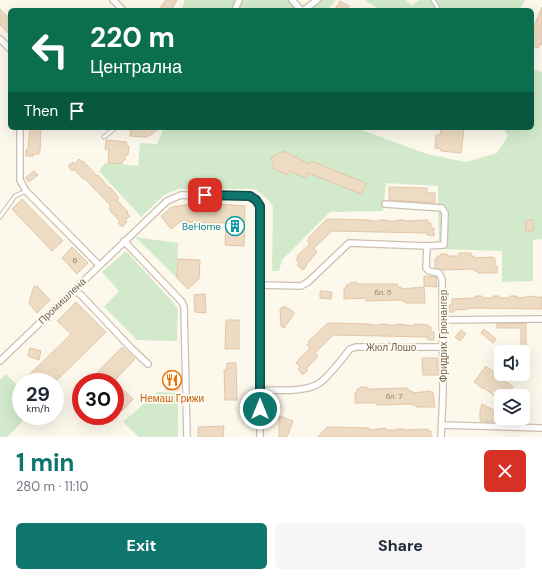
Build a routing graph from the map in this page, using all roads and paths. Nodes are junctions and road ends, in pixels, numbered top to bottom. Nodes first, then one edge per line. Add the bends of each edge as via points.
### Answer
1 (113, 0) edge
2 (292, 0) edge
3 (317, 0) edge
4 (121, 8) edge
5 (299, 8) edge
6 (307, 8) edge
7 (0, 39) edge
8 (8, 46) edge
9 (20, 130) edge
10 (113, 130) edge
11 (104, 137) dead end
12 (26, 191) junction
13 (385, 204) dead end
14 (0, 217) edge
15 (124, 241) junction
16 (427, 246) junction
17 (99, 265) junction
18 (259, 285) junction
19 (74, 291) junction
20 (542, 319) edge
21 (442, 320) junction
22 (443, 347) junction
23 (0, 361) edge
24 (148, 364) dead end
25 (260, 390) junction
26 (442, 426) junction
27 (542, 428) edge
28 (187, 437) edge
29 (260, 437) edge
30 (441, 437) edge

1 - 4 street
2 - 5 street
3 - 6 street
7 - 8 street
9 - 12 street via 20,180
10 - 11 lane
12 - 14 lane via 14,196
12 - 17 street
13 - 16 street via 442,208 445,213 444,244
15 - 17 street, Промишлена
15 - 18 street, Промишлена via 167,201 180,195 250,196 260,206
15 - 28 street via 184,307
16 - 18 street via 349,243 313,278 301,286
16 - 21 street, Фридрих Грюнангер via 426,268 439,273 442,278
17 - 19 street, Промишлена
18 - 25 street, Промишлена
19 - 23 street, Промишлена
19 - 24 street via 81,295 113,334 140,361
20 - 21 street
21 - 22 street, Фридрих Грюнангер
22 - 25 street, Жюл Лошо via 356,347 350,349 320,382 313,386 297,390
22 - 26 street, Фридрих Грюнангер
25 - 29 street, Промишлена
26 - 27 street
26 - 30 street, Фридрих Грюнангер

